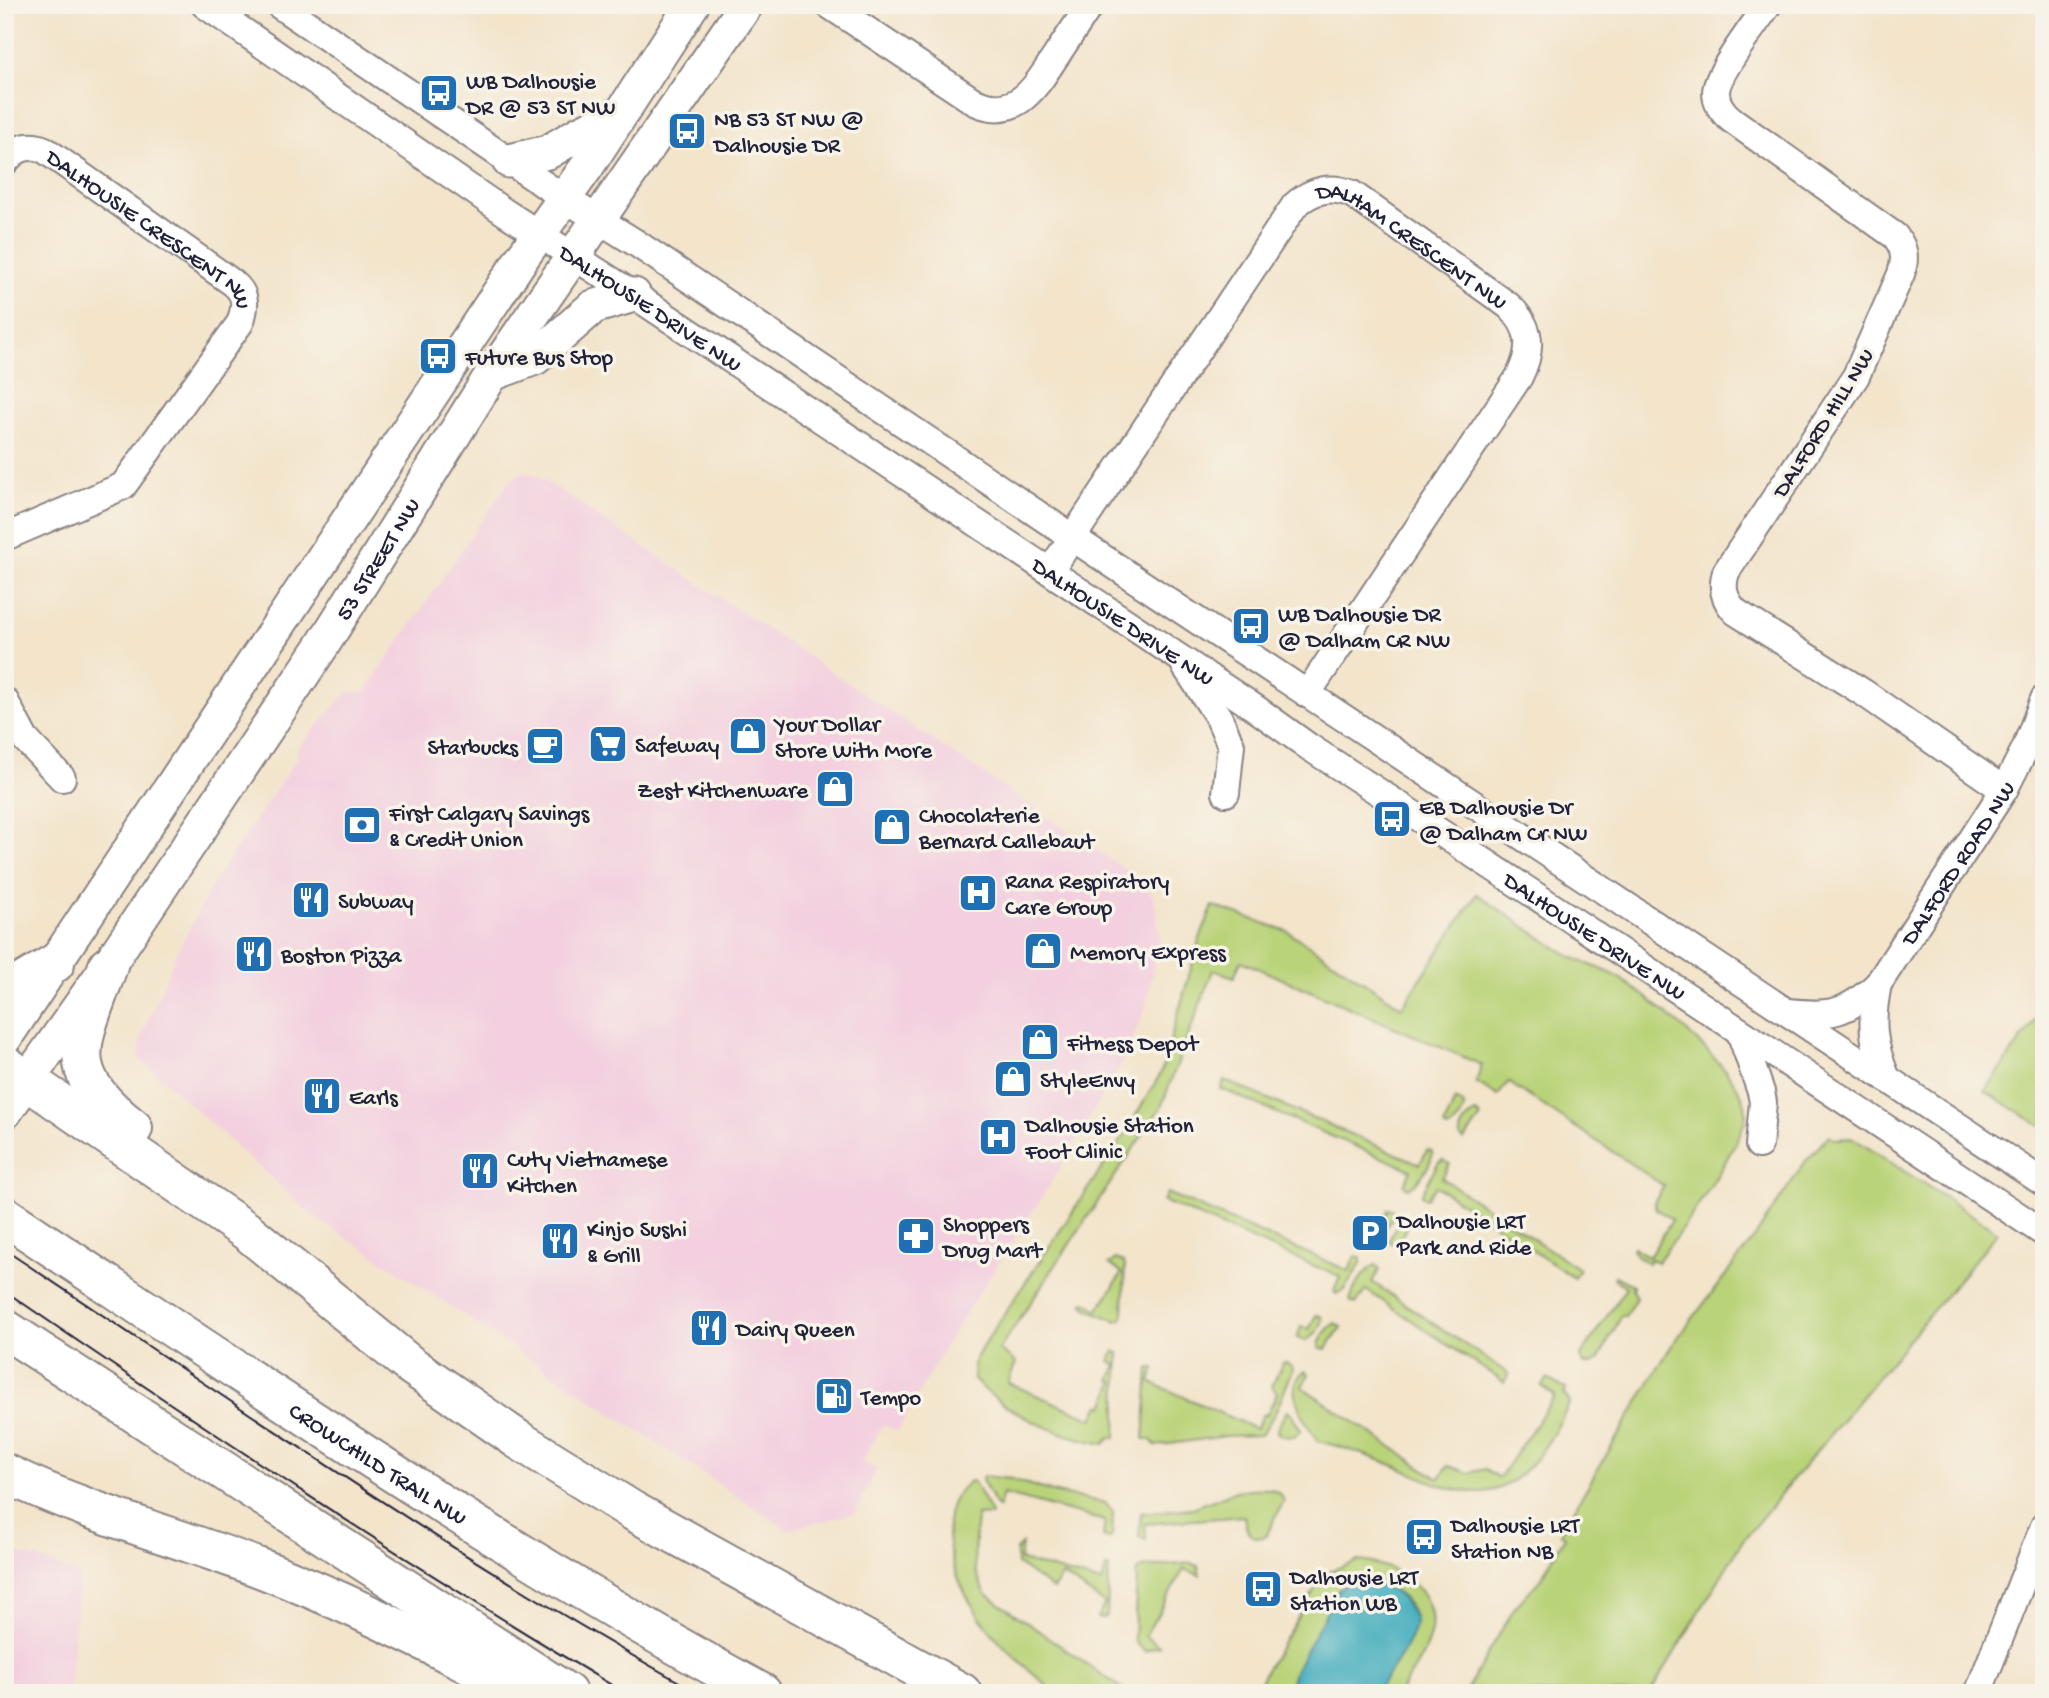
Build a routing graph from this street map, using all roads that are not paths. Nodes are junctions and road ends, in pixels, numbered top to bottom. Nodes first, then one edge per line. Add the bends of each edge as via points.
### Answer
1 (205, 5) edge
2 (279, 5) edge
3 (692, 5) edge
4 (746, 5) edge
5 (829, 5) edge
6 (1090, 5) edge
7 (1768, 5) edge
8 (621, 113) junction
9 (509, 161) junction
10 (5, 162) edge
11 (564, 198) junction
12 (598, 219) junction
13 (538, 234) junction
14 (572, 256) junction
15 (634, 295) junction
16 (492, 373) junction
17 (5, 537) edge
18 (1073, 538) junction
19 (1050, 571) junction
20 (1178, 656) junction
21 (1307, 694) junction
22 (2044, 699) edge
23 (5, 701) edge
24 (62, 778) dead end
25 (2004, 790) junction
26 (1226, 793) dead end
27 (55, 963) junction
28 (108, 966) junction
29 (1878, 984) junction
30 (5, 993) edge
31 (1784, 1011) junction
32 (1741, 1032) junction
33 (5, 1038) edge
34 (17, 1072) edge
35 (1887, 1079) junction
36 (5, 1112) edge
37 (1759, 1145) dead end
38 (2044, 1183) edge
39 (5, 1216) edge
40 (248, 1232) junction
41 (2044, 1233) edge
42 (5, 1329) edge
43 (5, 1473) edge
44 (2044, 1526) edge
45 (527, 1693) edge
46 (567, 1693) edge
47 (762, 1693) edge
48 (962, 1693) edge
49 (1978, 1693) edge

1 - 13 street, DALHOUSIE DRIVE NW
2 - 9 street, DALHOUSIE DRIVE NW
3 - 8 main road, 53 STREET NW
4 - 12 main road, 53 STREET NW
5 - 6 street via 986,107 1010,105 1029,95
7 - 25 street, DALFORD HILL NW via 1721,73 1716,92 1721,108 1895,236 1905,258 1856,376 1726,572 1725,597 1736,612
8 - 9 main road via 548,152
8 - 11 main road, 53 STREET NW
9 - 11 street, DALHOUSIE DRIVE NW
10 - 17 street, DALHOUSIE CRESCENT NW via 22,148 45,150 240,289 244,297 240,323 124,486
11 - 12 street, DALHOUSIE DRIVE NW
11 - 13 main road, 53 STREET NW
12 - 14 main road, 53 STREET NW
12 - 18 street, DALHOUSIE DRIVE NW
13 - 14 street, DALHOUSIE DRIVE NW
13 - 27 main road, 53 STREET NW
14 - 15 street, DALHOUSIE DRIVE NW
14 - 16 main road, 53 STREET NW
15 - 16 main road via 593,307 535,358
15 - 19 street, DALHOUSIE DRIVE NW
16 - 28 main road, 53 STREET NW via 322,646
18 - 19 street, DALHAM CRESCENT NW
18 - 21 street, DALHOUSIE DRIVE NW
18 - 21 street, DALHAM CRESCENT NW via 1295,205 1307,195 1325,190 1352,194 1510,306 1521,317 1529,346 1519,377
19 - 20 street, DALHOUSIE DRIVE NW
20 - 26 street via 1219,718 1230,745
20 - 32 street, DALHOUSIE DRIVE NW
21 - 31 street, DALHOUSIE DRIVE NW
22 - 25 street, DALFORD ROAD NW
23 - 24 street via 25,739
25 - 29 street, DALFORD ROAD NW
27 - 30 highway
27 - 33 main road, 53 STREET NW
28 - 34 main road, 53 STREET NW
28 - 40 highway via 82,1042 82,1065 88,1079 113,1112 228,1202
29 - 31 street via 1840,1011 1821,1015
29 - 35 street via 1873,1032
31 - 35 street, DALHOUSIE DRIVE NW
32 - 37 street via 1763,1102
32 - 41 street, DALHOUSIE DRIVE NW
34 - 36 main road, 53 STREET NW
34 - 40 highway
35 - 38 street, DALHOUSIE DRIVE NW
39 - 47 highway, CROWCHILD TRAIL NW via 484,1529
40 - 48 highway via 410,1364 517,1439 633,1511
42 - 46 highway
43 - 45 highway via 317,1591
44 - 49 street

